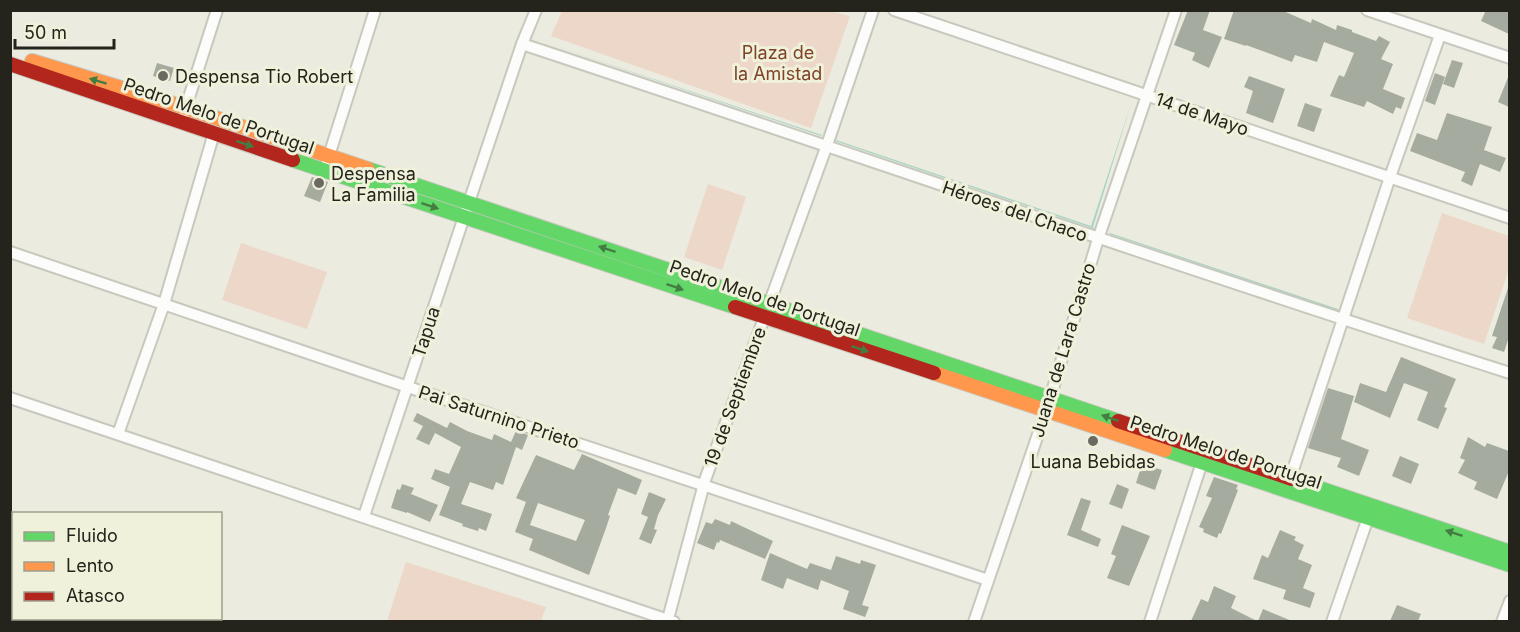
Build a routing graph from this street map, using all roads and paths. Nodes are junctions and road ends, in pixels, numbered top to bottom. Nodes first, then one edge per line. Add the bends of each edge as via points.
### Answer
1 (217, 10) edge
2 (375, 10) edge
3 (536, 10) edge
4 (873, 10) edge
5 (894, 10) edge
6 (1176, 10) edge
7 (1367, 10) edge
8 (1440, 35) junction
9 (522, 44) junction
10 (10, 54) edge
11 (1509, 58) edge
12 (10, 64) edge
13 (1147, 96) junction
14 (186, 108) junction
15 (181, 123) junction
16 (213, 133) junction
17 (827, 145) junction
18 (328, 156) junction
19 (324, 170) junction
20 (1390, 177) junction
21 (469, 203) junction
22 (464, 217) junction
23 (1509, 218) edge
24 (1098, 239) junction
25 (10, 252) edge
26 (638, 266) junction
27 (164, 304) junction
28 (767, 311) junction
29 (1343, 320) junction
30 (1509, 373) edge
31 (408, 387) junction
32 (10, 398) edge
33 (1048, 404) junction
34 (118, 434) junction
35 (1204, 457) junction
36 (704, 485) junction
37 (1288, 485) junction
38 (1370, 512) junction
39 (364, 516) junction
40 (1509, 552) edge
41 (1509, 565) edge
42 (988, 580) junction
43 (1509, 601) edge
44 (671, 620) edge
45 (974, 621) edge
46 (1150, 621) edge
47 (1332, 621) edge
48 (1502, 621) edge

1 - 14 street
2 - 18 street
3 - 9 street, Tapua
4 - 17 street, 19 de Septiembre
5 - 13 street, 14 de Mayo
6 - 13 street, Juana de Lara Castro
7 - 8 street
8 - 11 street
8 - 20 street
9 - 17 street, Héroes del Chaco
9 - 21 street, Tapua
14 -> 10 street, Pedro Melo de Portugal
12 - 15 street, Pedro Melo de Portugal
13 - 20 street, 14 de Mayo
13 - 24 street, Juana de Lara Castro
14 - 15 street
14 - 18 street, Pedro Melo de Portugal
15 - 16 street, Pedro Melo de Portugal
16 -> 19 street, Pedro Melo de Portugal
16 - 27 street
17 - 24 street, Héroes del Chaco
17 - 28 street, 19 de Septiembre
18 - 19 street
18 - 21 street, Pedro Melo de Portugal
19 -> 22 street, Pedro Melo de Portugal
20 - 23 street, 14 de Mayo
20 - 29 street
21 - 22 street, Tapua
26 -> 21 street, Pedro Melo de Portugal
22 - 26 street, Pedro Melo de Portugal
22 - 31 street, Tapua
24 - 29 street, Héroes del Chaco
24 - 33 street, Juana de Lara Castro
25 - 27 street, Pai Saturnino Prieto
26 - 28 street, Pedro Melo de Portugal
27 - 31 street, Pai Saturnino Prieto
27 - 34 street
28 - 33 street, Pedro Melo de Portugal
28 - 36 street, 19 de Septiembre
29 - 30 street, Héroes del Chaco
29 - 37 street
31 - 36 street, Pai Saturnino Prieto
31 - 39 street, Tapua
32 - 34 street
33 - 35 street, Pedro Melo de Portugal
33 - 42 street, Juana de Lara Castro
34 - 39 street
35 - 37 street, Pedro Melo de Portugal
35 - 46 street
36 - 42 street, Pai Saturnino Prieto
36 - 44 street, 19 de Septiembre
37 - 38 street, Pedro Melo de Portugal
40 -> 38 street, Pedro Melo de Portugal
38 - 41 street, Pedro Melo de Portugal
38 - 47 street
39 - 44 street
42 - 45 street, Juana de Lara Castro
43 - 48 street

